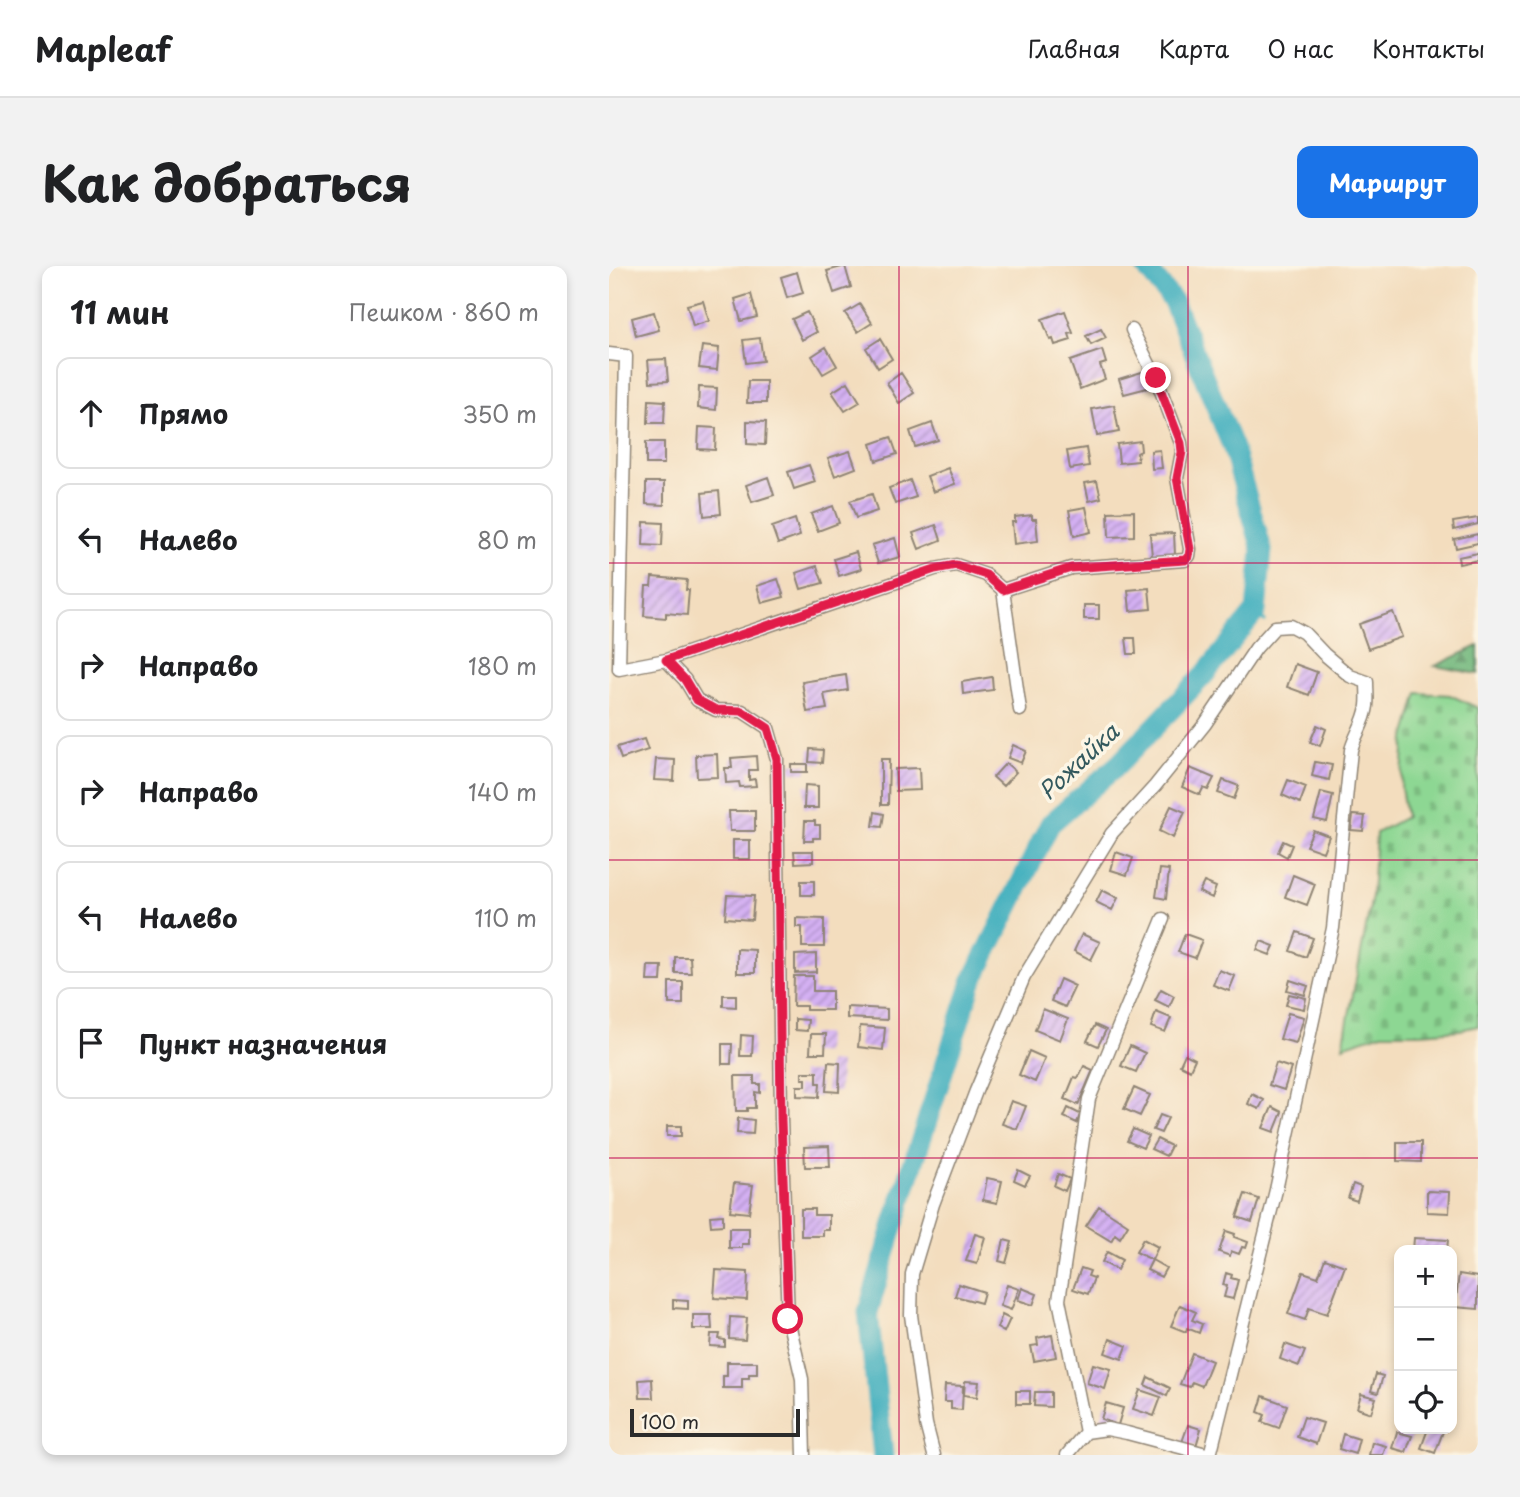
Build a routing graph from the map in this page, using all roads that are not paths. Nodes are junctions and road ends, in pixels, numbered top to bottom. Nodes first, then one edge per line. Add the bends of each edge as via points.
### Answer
1 (1132, 330) dead end
2 (609, 354) edge
3 (1003, 590) junction
4 (666, 660) junction
5 (1020, 709) dead end
6 (1163, 919) dead end
7 (1086, 1432) junction
8 (804, 1455) edge
9 (934, 1455) edge
10 (1067, 1455) edge
11 (1210, 1455) edge

1 - 3 street via 1181,443 1177,478 1189,556 1185,560 1071,568
2 - 4 street via 627,355 619,669
3 - 4 street via 986,575 956,565 935,569
3 - 5 street
4 - 8 street via 697,700 716,710 742,711 768,728 777,759 787,1306 802,1379
6 - 7 street via 1090,1099 1063,1273 1059,1300
7 - 10 street
7 - 11 street via 1107,1429
9 - 11 street via 911,1315 912,1273 976,1091 1020,988 1112,833 1205,724 1262,641 1275,626 1291,626 1350,676 1367,682 1367,706 1351,750 1333,928 1276,1190

